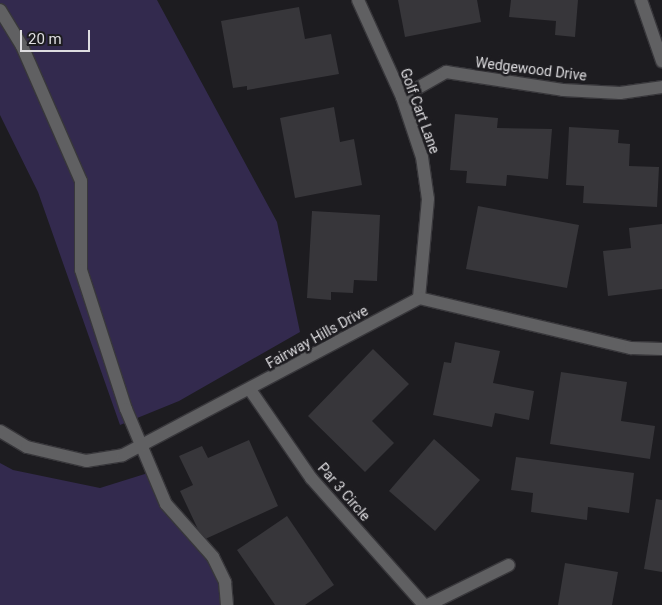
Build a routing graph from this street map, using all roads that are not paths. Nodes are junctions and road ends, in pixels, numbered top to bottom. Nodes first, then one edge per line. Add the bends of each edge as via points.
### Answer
1 (358, 0) edge
2 (641, 0) edge
3 (0, 10) edge
4 (662, 61) edge
5 (662, 87) edge
6 (402, 97) junction
7 (419, 298) junction
8 (662, 349) edge
9 (251, 391) junction
10 (0, 432) edge
11 (140, 446) junction
12 (508, 565) dead end
13 (227, 605) edge
14 (424, 605) edge
15 (428, 605) edge

1 - 6 street, Golf Cart Lane
2 - 4 street
3 - 11 street via 22,46 81,181 81,270
5 - 6 street, Wedgewood Drive via 620,93 563,90 446,72
6 - 7 street, Golf Cart Lane via 422,156 428,199
7 - 8 street via 630,348
7 - 9 street, Fairway Hills Drive
9 - 11 street, Fairway Hills Drive
9 - 14 street, Par 3 Circle via 311,478
10 - 11 street, Fairway Hills Drive via 27,448 86,461 123,455
11 - 13 street via 166,504 213,558 225,582
12 - 15 street

